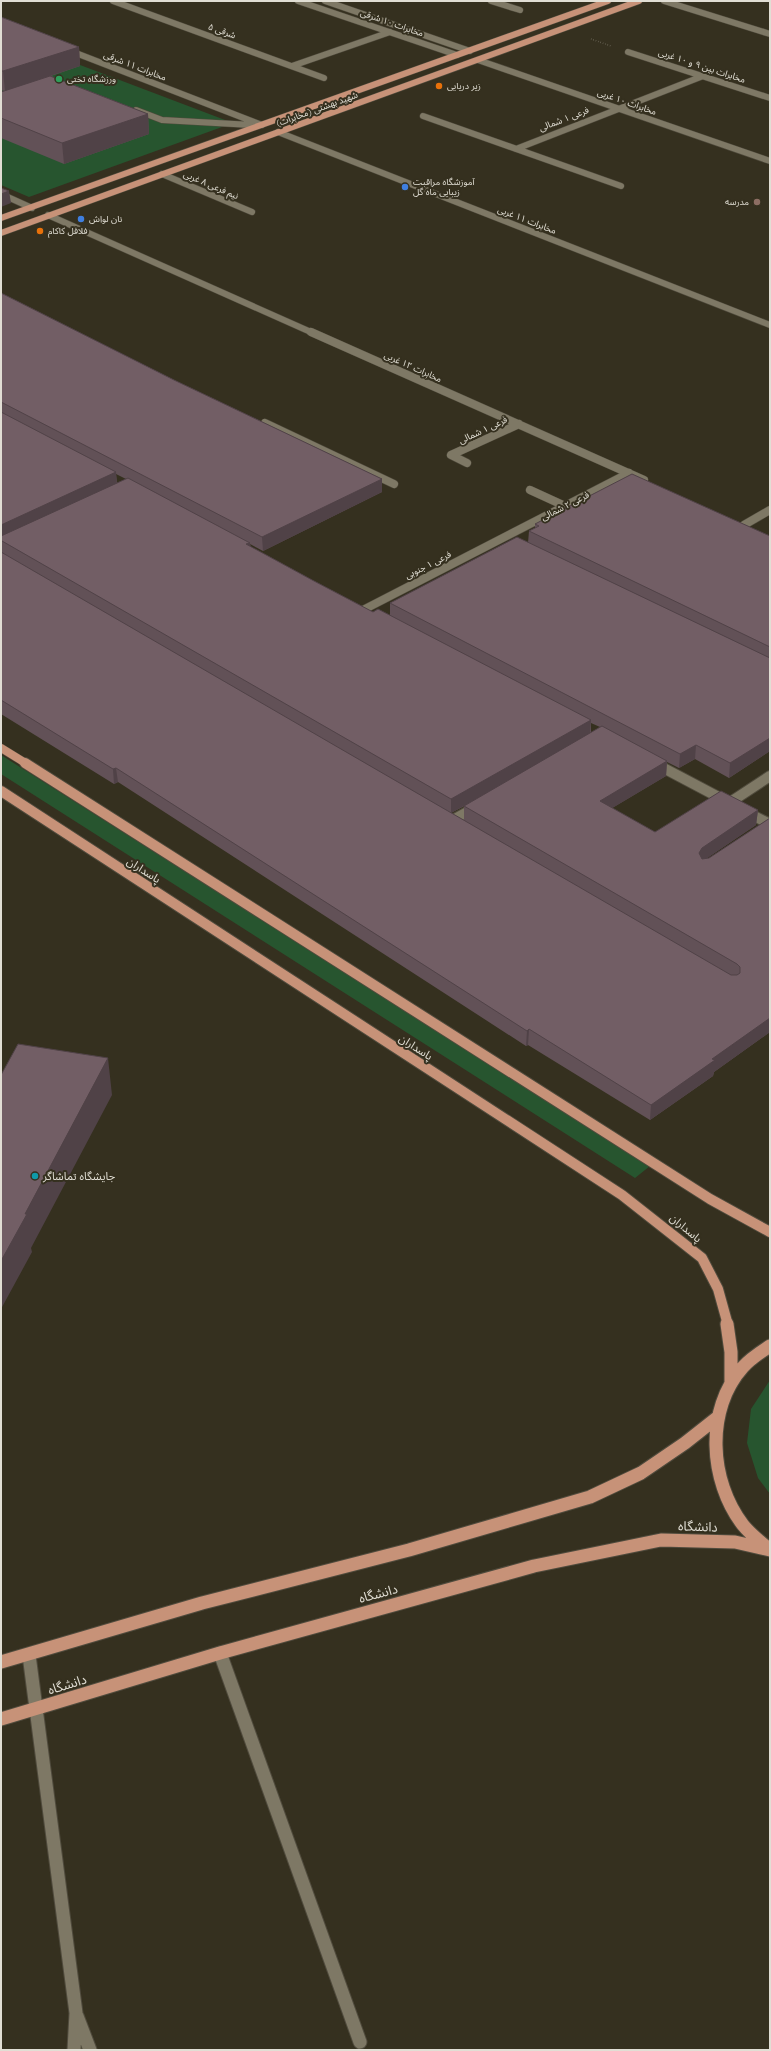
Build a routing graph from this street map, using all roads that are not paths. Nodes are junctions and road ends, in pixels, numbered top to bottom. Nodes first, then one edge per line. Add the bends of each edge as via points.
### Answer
1 (113, 1) edge
2 (298, 1) edge
3 (325, 1) edge
4 (491, 1) edge
5 (639, 1) edge
6 (664, 1) edge
7 (607, 2) edge
8 (619, 8) junction
9 (520, 10) dead end
10 (390, 32) junction
11 (770, 34) edge
12 (61, 47) edge
13 (470, 51) junction
14 (628, 52) road end
15 (457, 55) junction
16 (478, 60) junction
17 (292, 66) junction
18 (703, 76) junction
19 (324, 78) dead end
20 (770, 98) edge
21 (133, 109) edge
22 (619, 109) junction
23 (423, 116) dead end
24 (262, 125) junction
25 (278, 132) junction
26 (516, 149) junction
27 (770, 161) edge
28 (146, 167) junction
29 (162, 174) junction
30 (621, 186) dead end
31 (1, 194) edge
32 (32, 208) junction
33 (252, 212) dead end
34 (48, 215) junction
35 (1, 218) edge
36 (1, 233) edge
37 (770, 325) edge
38 (258, 420) edge
39 (519, 424) junction
40 (467, 463) dead end
41 (628, 473) junction
42 (650, 483) edge
43 (394, 484) dead end
44 (530, 490) dead end
45 (565, 506) junction
46 (770, 510) edge
47 (757, 530) edge
48 (506, 540) joint
49 (363, 610) edge
50 (1, 748) edge
51 (648, 760) edge
52 (770, 776) edge
53 (1, 791) edge
54 (485, 802) edge
55 (729, 803) junction
56 (451, 822) edge
57 (768, 826) edge
58 (770, 1232) edge
59 (770, 1346) edge
60 (731, 1384) junction
61 (718, 1417) junction
62 (770, 1550) edge
63 (220, 1653) junction
64 (29, 1655) junction
65 (1, 1662) edge
66 (37, 1709) junction
67 (1, 1719) edge
68 (76, 2012) junction
69 (360, 2042) dead end
70 (74, 2050) edge
71 (90, 2050) edge

1 - 17 street, شرقی ۵
2 - 10 street, مخابرات ۱۰ شرقی
3 - 13 street, مخابرات ۱۰ شرقی
4 - 9 street
5 - 8 main road, شهید بهشتی (مخابرات)
6 - 11 street
7 - 8 main road
7 - 13 main road, شهید بهشتی (مخابرات)
8 - 16 main road, شهید بهشتی (مخابرات)
10 - 15 street, مخابرات ۱۰ شرقی
10 - 17 street
12 - 24 street, مخابرات ۱۱ شرقی
13 - 15 main road, شهید بهشتی (مخابرات)
14 - 18 street, مخابرات بین ۹ و ۱۰ غربی
15 - 24 main road, شهید بهشتی (مخابرات)
16 - 22 street, مخابرات ۱۰ غربی
16 - 25 main road, شهید بهشتی (مخابرات)
17 - 19 street, شرقی ۵
18 - 20 street, مخابرات بین ۹ و ۱۰ غربی
18 - 22 street
21 - 24 street via 162,120
22 - 26 street, فرعی ۱ شمالی
22 - 27 street, مخابرات ۱۰ غربی
23 - 26 street
24 - 28 main road, شهید بهشتی (مخابرات)
25 - 29 main road, شهید بهشتی (مخابرات)
25 - 37 street, مخابرات ۱۱ غربی
26 - 30 street
28 - 29 main road
28 - 32 main road, شهید بهشتی (مخابرات)
29 - 33 street, نیم فرعی ۸ غربی
29 - 34 main road, شهید بهشتی (مخابرات)
31 - 32 street
32 - 35 main road, شهید بهشتی (مخابرات)
34 - 36 main road, شهید بهشتی (مخابرات)
34 - 39 street, مخابرات ۱۲ غربی
38 - 43 street
39 - 40 street, فرعی ۱ شمالی via 451,455
39 - 41 street, مخابرات ۱۲ غربی
41 - 42 street, مخابرات ۱۲ غربی
41 - 45 street, فرعی ۲ شمالی
44 - 45 street
45 - 48 street, فرعی ۲ شمالی
46 - 47 street via 740,523
48 - 49 street, فرعی ۱ جنوبی
50 - 58 main road via 710,1199
51 - 55 street
52 - 55 street
53 - 60 main road, پاسداران via 666,1226 704,1259 716,1284 725,1311 731,1346
54 - 56 street
55 - 57 street
59 - 60 main road via 744,1366
60 - 61 main road
61 - 62 main road via 715,1437 716,1458 722,1482 742,1523
61 - 64 main road via 641,1473 590,1497 409,1550 202,1603
62 - 63 main road, دانشگاه via 735,1542 697,1540 661,1540 633,1545 534,1566
63 - 66 main road, دانشگاه
63 - 69 street
64 - 65 main road
64 - 66 street
66 - 67 main road, دانشگاه
66 - 68 street
68 - 70 street
68 - 71 street

